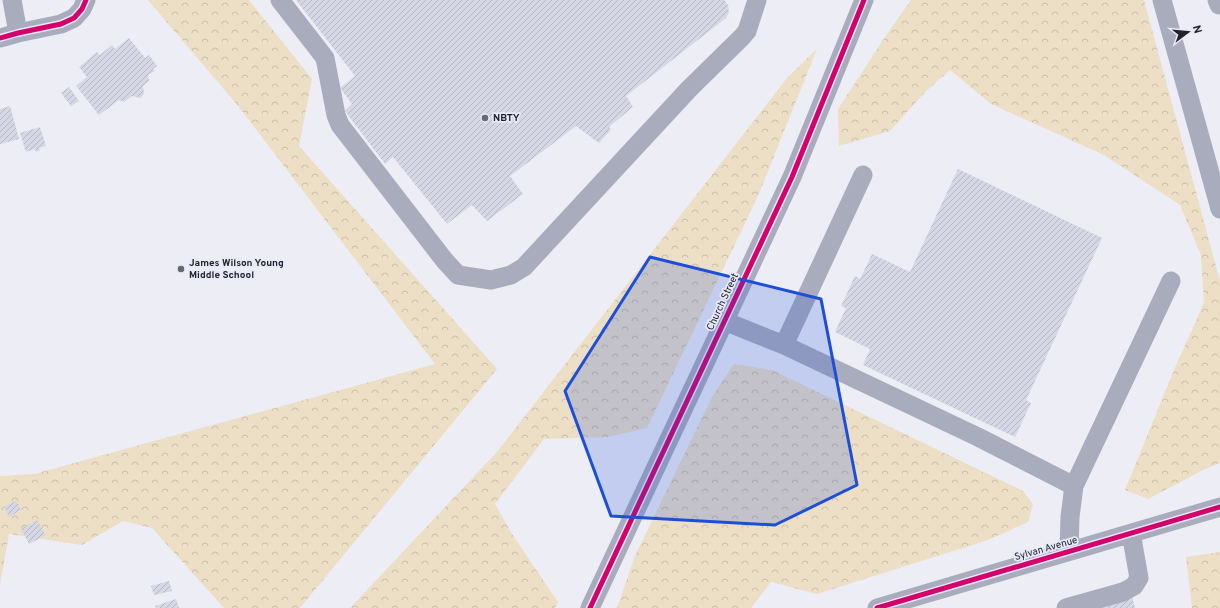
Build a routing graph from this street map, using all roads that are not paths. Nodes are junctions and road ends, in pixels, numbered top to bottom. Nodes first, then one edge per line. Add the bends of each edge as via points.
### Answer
1 (12, 0) edge
2 (86, 0) edge
3 (280, 0) edge
4 (757, 0) edge
5 (864, 0) edge
6 (1162, 0) edge
7 (1217, 0) edge
8 (1220, 4) edge
9 (18, 32) junction
10 (0, 38) edge
11 (863, 175) dead end
12 (1220, 209) edge
13 (1171, 281) dead end
14 (724, 321) junction
15 (784, 345) junction
16 (1074, 486) junction
17 (1220, 507) edge
18 (1131, 533) junction
19 (1069, 551) junction
20 (590, 608) edge
21 (877, 608) edge
22 (1066, 608) edge

1 - 9 street
2 - 9 street via 74,18 61,24
3 - 4 street via 325,58 340,126 444,261 458,275 491,280 510,275 524,267 689,88 742,37 747,31
5 - 14 street, Church Street via 792,177
6 - 12 street
7 - 8 street
9 - 10 street
11 - 15 street
13 - 16 street
14 - 15 street
14 - 20 street, Church Street
15 - 16 street via 978,437
16 - 19 street
17 - 18 street, Sylvan Avenue
18 - 19 street, Sylvan Avenue
18 - 22 street via 1139,578 1134,586 1123,592
19 - 21 street, Sylvan Avenue

